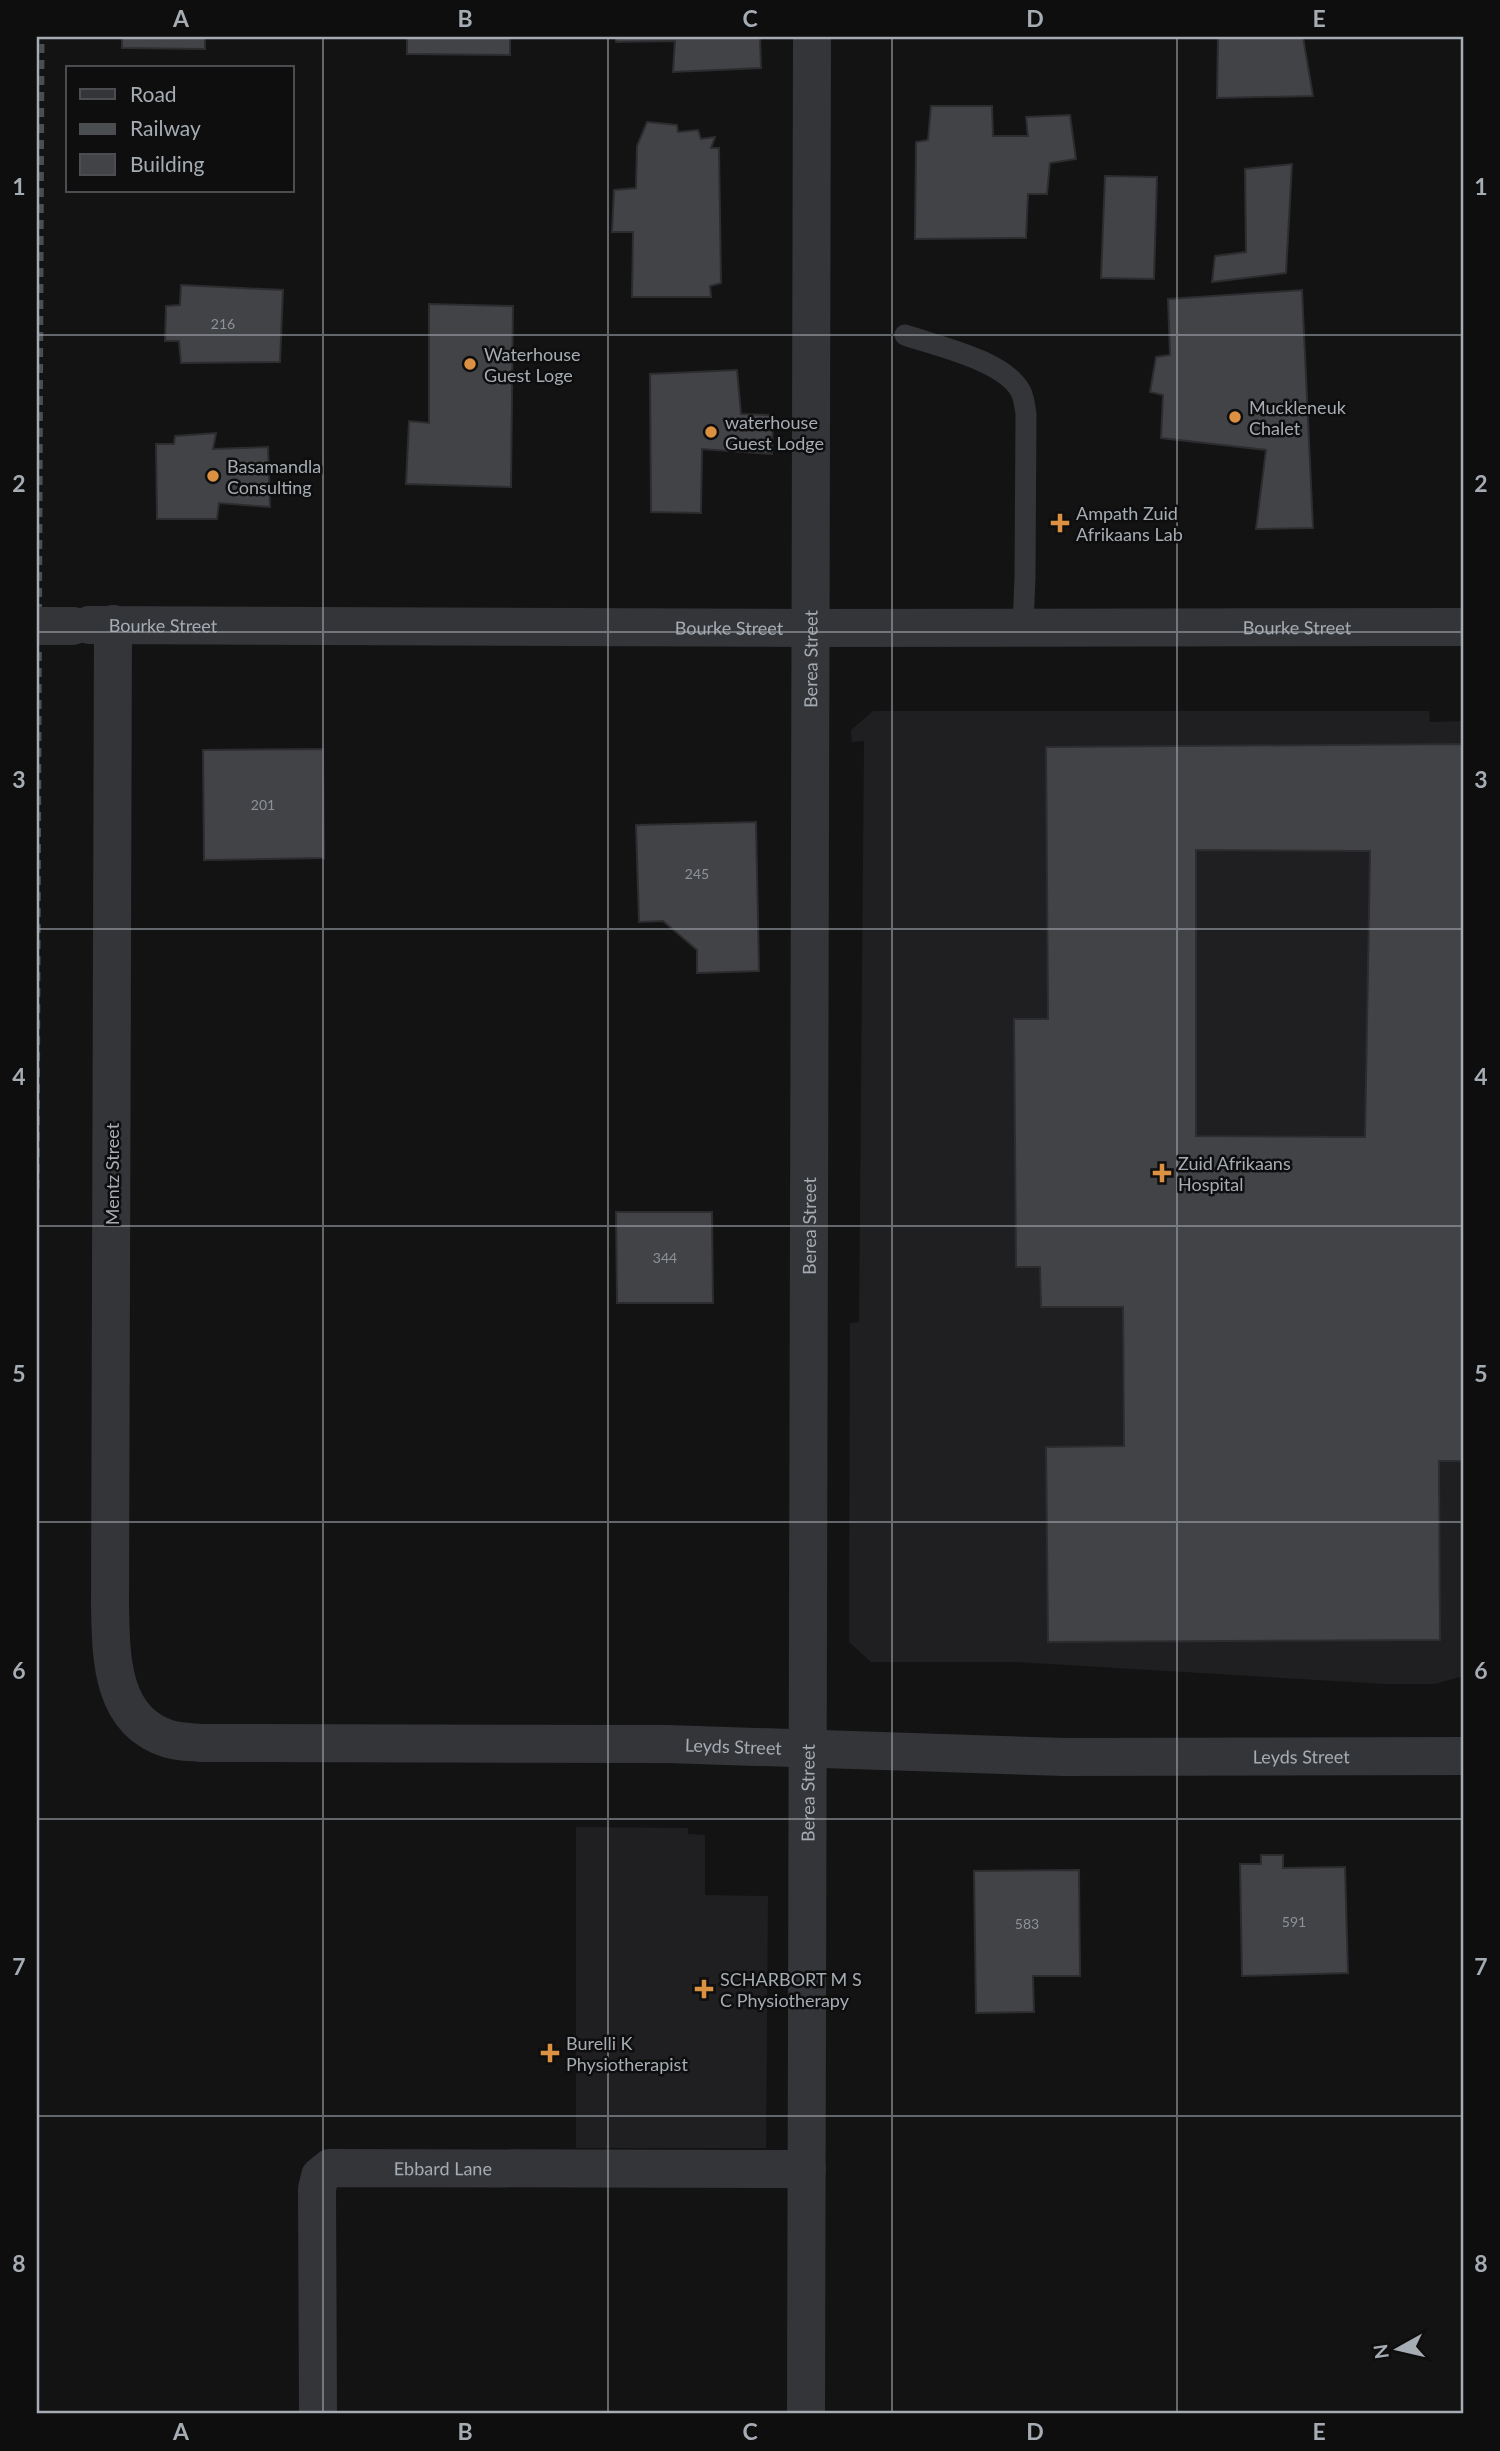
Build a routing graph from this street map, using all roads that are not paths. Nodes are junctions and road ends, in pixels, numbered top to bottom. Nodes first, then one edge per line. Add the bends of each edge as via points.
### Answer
1 (812, 37) edge
2 (905, 335) dead end
3 (113, 624) junction
4 (55, 626) edge
5 (1023, 627) junction
6 (1463, 627) edge
7 (810, 628) junction
8 (136, 1718) joint
9 (809, 1750) junction
10 (1463, 1756) edge
11 (807, 2169) junction
12 (318, 2414) edge
13 (806, 2414) edge

1 - 7 street, Berea Street
2 - 5 lane via 990,365 1021,392 1026,414
3 - 4 street, Bourke Street
3 - 7 street, Bourke Street
3 - 8 street, Mentz Street via 110,1605 115,1679
5 - 6 street, Bourke Street
5 - 7 street, Bourke Street
7 - 9 street, Berea Street
8 - 9 street, Leyds Street via 169,1739 201,1743 667,1744
9 - 10 street, Leyds Street via 1064,1757
9 - 11 street, Berea Street
11 - 12 street, Ebbard Lane via 330,2168 320,2176 317,2189
11 - 13 street, Berea Street

